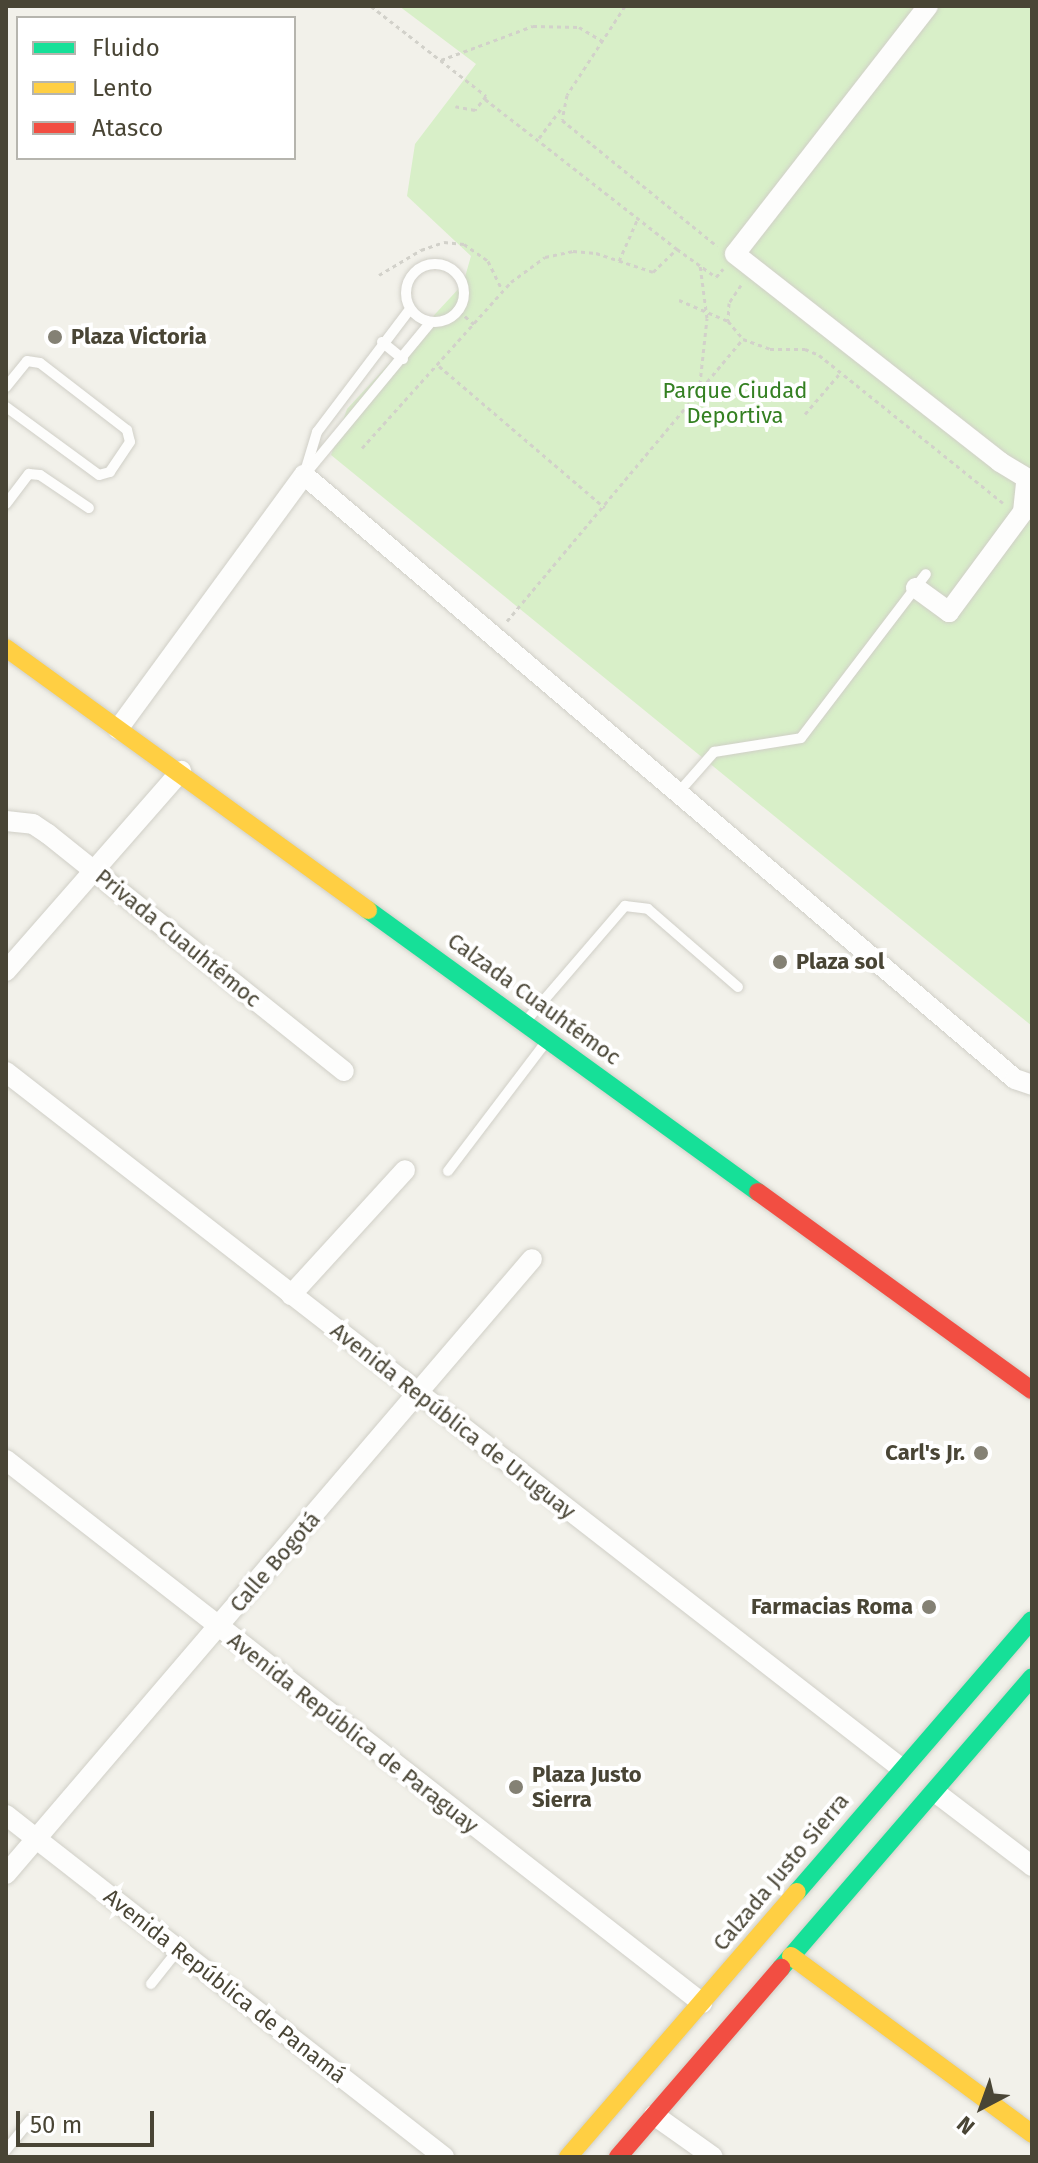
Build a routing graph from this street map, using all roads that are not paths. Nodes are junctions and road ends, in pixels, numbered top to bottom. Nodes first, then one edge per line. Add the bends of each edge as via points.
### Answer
1 (928, 6) edge
2 (410, 309) junction
3 (431, 322) junction
4 (382, 342) junction
5 (403, 359) junction
6 (6, 387) edge
7 (6, 407) edge
8 (304, 475) junction
9 (1029, 481) edge
10 (6, 504) edge
11 (89, 508) dead end
12 (921, 581) joint
13 (6, 648) edge
14 (118, 729) junction
15 (181, 771) junction
16 (678, 793) junction
17 (6, 821) edge
18 (94, 871) junction
19 (6, 971) edge
20 (738, 987) dead end
21 (525, 1023) junction
22 (548, 1039) junction
23 (344, 1071) dead end
24 (6, 1072) edge
25 (1032, 1085) edge
26 (405, 1170) dead end
27 (448, 1171) dead end
28 (532, 1259) dead end
29 (291, 1295) junction
30 (1032, 1390) edge
31 (419, 1394) junction
32 (6, 1460) edge
33 (1032, 1620) edge
34 (217, 1629) junction
35 (1032, 1677) edge
36 (901, 1768) junction
37 (935, 1792) junction
38 (6, 1815) edge
39 (36, 1839) junction
40 (1032, 1866) edge
41 (6, 1874) edge
42 (859, 1878) junction
43 (178, 1950) junction
44 (791, 1956) junction
45 (151, 1984) dead end
46 (702, 2003) junction
47 (654, 2115) junction
48 (30, 2120) dead end
49 (1032, 2134) edge
50 (6, 2150) edge
51 (444, 2157) edge
52 (568, 2157) edge
53 (618, 2157) edge
54 (713, 2157) edge

1 - 9 street via 735,254
2 - 3 lane
2 - 3 lane via 406,288 411,277 438,264 452,269 462,281 459,311
2 - 4 lane
3 - 5 lane
4 - 5 lane
4 - 8 lane via 317,432
5 - 8 lane
6 - 7 lane via 27,361 40,363 127,430 130,442 110,472 99,475
8 - 14 street
8 - 16 street
9 - 12 street via 1023,512 949,612
10 - 11 lane via 29,474 40,475
12 - 16 lane via 801,738 714,752
13 - 14 main road, Calzada Cuauhtémoc
14 - 15 main road, Calzada Cuauhtémoc
15 - 18 street
15 - 21 main road, Calzada Cuauhtémoc
16 - 25 street via 1015,1079
17 - 18 street, Privada Cuauhtémoc via 33,824
18 - 19 street
18 - 23 street, Privada Cuauhtémoc
20 - 21 lane via 648,909 625,906
21 - 22 main road, Calzada Cuauhtémoc
22 - 27 lane
22 - 30 main road, Calzada Cuauhtémoc
24 - 29 street, Avenida República de Uruguay
26 - 29 street
28 - 31 street, Calle Bogotá
29 - 31 street, Avenida República de Uruguay
31 - 34 street, Calle Bogotá
31 - 36 street, Avenida República de Uruguay
32 - 34 street, Avenida República de Paraguay
33 - 36 main road, Calzada Justo Sierra
34 - 39 street, Calle Bogotá
34 - 46 street, Avenida República de Paraguay
35 - 37 main road
36 - 42 main road via 910,1787 908,1797 856,1859
36 - 46 main road, Calzada Justo Sierra
37 - 40 street
37 - 42 main road
38 - 39 street, Avenida República de Panamá
39 - 41 street, Calle Bogotá
39 - 43 street, Avenida República de Panamá
42 - 44 main road
43 - 45 lane
43 - 51 street, Avenida República de Panamá
44 - 47 main road
44 - 49 main road
46 - 52 main road, Calzada Justo Sierra
47 - 53 main road
47 - 54 street
48 - 50 lane

